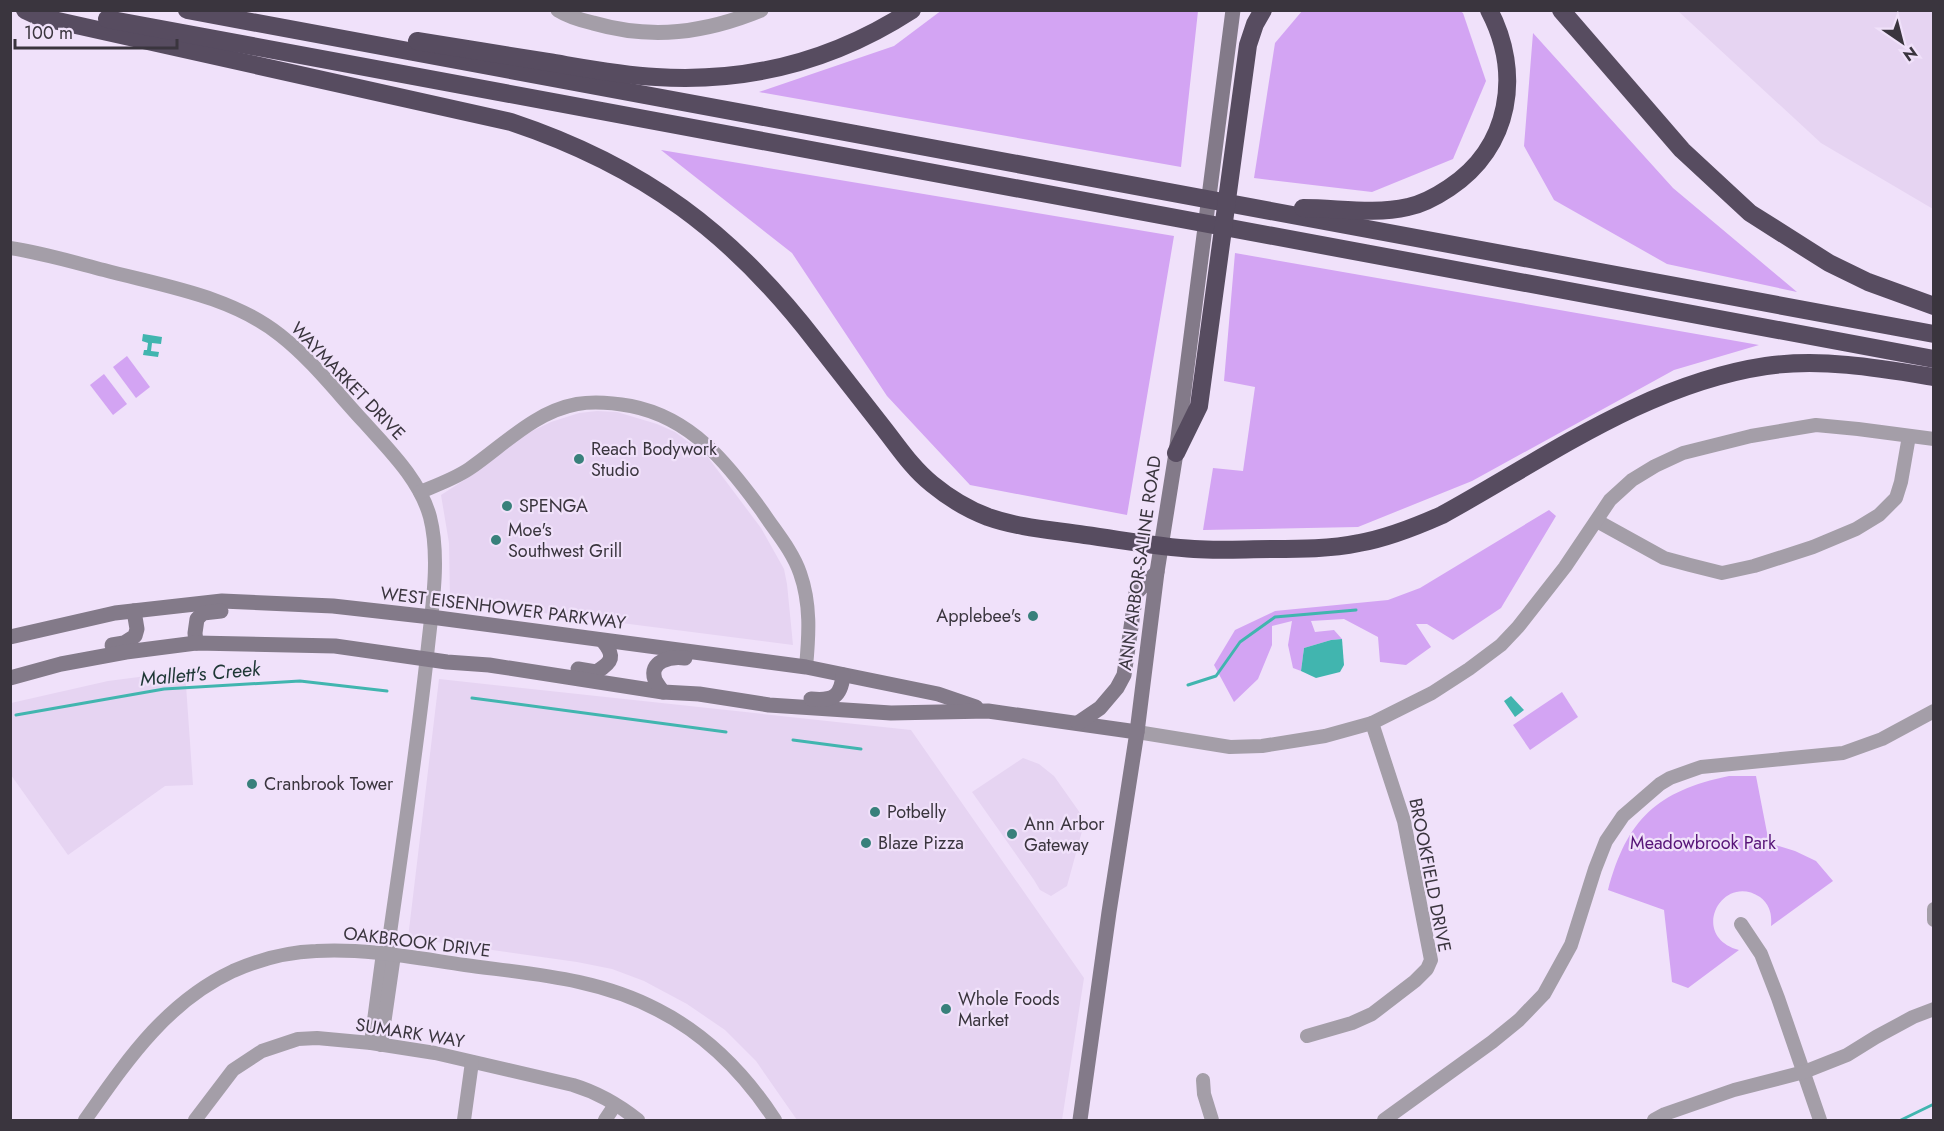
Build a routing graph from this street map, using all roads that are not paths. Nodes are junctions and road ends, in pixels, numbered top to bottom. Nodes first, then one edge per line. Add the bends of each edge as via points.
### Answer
1 (25, 10) edge
2 (60, 10) edge
3 (187, 10) edge
4 (558, 10) edge
5 (761, 10) edge
6 (912, 10) edge
7 (1233, 10) edge
8 (1263, 10) edge
9 (1489, 10) edge
10 (1561, 10) edge
11 (342, 38) junction
12 (1222, 162) junction
13 (1257, 209) junction
14 (10, 248) edge
15 (1934, 306) edge
16 (1934, 334) edge
17 (1934, 359) edge
18 (1934, 377) edge
19 (1909, 436) junction
20 (1934, 440) edge
21 (1176, 453) junction
22 (420, 492) junction
23 (1597, 521) junction
24 (1161, 546) junction
25 (1157, 572) junction
26 (333, 606) junction
27 (134, 611) junction
28 (431, 617) junction
29 (10, 637) edge
30 (603, 641) junction
31 (196, 643) junction
32 (426, 659) junction
33 (776, 664) junction
34 (489, 665) junction
35 (806, 668) junction
36 (843, 675) junction
37 (11, 678) edge
38 (663, 692) junction
39 (699, 694) junction
40 (988, 711) junction
41 (1934, 711) edge
42 (1078, 723) junction
43 (1372, 723) junction
44 (1137, 732) junction
45 (1934, 909) edge
46 (1934, 920) edge
47 (1741, 924) dead end
48 (388, 954) junction
49 (1934, 1009) edge
50 (1307, 1036) dead end
51 (376, 1044) junction
52 (472, 1062) junction
53 (1804, 1072) junction
54 (1203, 1080) dead end
55 (615, 1105) junction
56 (85, 1120) edge
57 (196, 1120) edge
58 (464, 1120) edge
59 (605, 1120) edge
60 (638, 1120) edge
61 (775, 1120) edge
62 (1080, 1120) edge
63 (1212, 1120) edge
64 (1384, 1120) edge
65 (1654, 1120) edge
66 (1820, 1120) edge

1 - 24 highway via 40,17 488,116 581,148 650,184 724,240 776,292 907,458 928,482 948,496 969,509 1016,525
2 - 17 highway
3 - 11 highway
4 - 5 street via 609,28 648,32 703,29
6 - 11 highway via 836,51 758,72 707,78 612,72 414,40
7 - 12 main road, ANN ARBOR-SALINE ROAD
8 - 12 highway via 1248,45
9 - 13 highway via 1506,56 1506,100 1491,146 1460,181 1428,200 1386,211
10 - 15 highway via 1682,150 1750,213 1829,263
11 - 13 highway
12 - 21 main road, ANN ARBOR-SALINE ROAD via 1199,267
12 - 21 highway via 1218,269 1199,406
13 - 16 highway
14 - 22 street, WAYMARKET DRIVE via 160,284 228,305 260,322 299,351 398,459
18 - 24 highway via 1837,363 1767,366 1723,374 1617,416 1442,515 1382,538 1322,549
19 - 20 street
19 - 23 street via 1816,425 1683,453 1632,480 1610,500
19 - 23 street via 1896,498 1879,515 1813,547 1755,566 1722,573 1690,566 1664,558
21 - 24 main road, ANN ARBOR-SALINE ROAD
22 - 28 street, WAYMARKET DRIVE via 430,516 433,539
22 - 35 street via 454,478 518,430 567,406 607,403 660,414 683,426 717,455 790,552 808,605
23 - 43 street via 1542,598 1501,645 1432,693
24 - 25 main road, ANN ARBOR-SALINE ROAD
25 - 42 main road via 1136,593 1124,675 1100,708
25 - 44 main road, ANN ARBOR-SALINE ROAD
26 - 27 main road, WEST EISENHOWER PARKWAY via 222,601
26 - 28 main road, WEST EISENHOWER PARKWAY
26 - 31 main road via 313,612 203,613 196,619
27 - 29 main road, WEST EISENHOWER PARKWAY
27 - 37 main road via 136,634 130,640 39,662
28 - 30 main road, WEST EISENHOWER PARKWAY
28 - 32 street, WAYMARKET DRIVE
30 - 33 main road, WEST EISENHOWER PARKWAY
30 - 34 main road via 612,656 596,672 510,661
31 - 32 main road, WEST EISENHOWER PARKWAY via 335,646
31 - 37 main road, WEST EISENHOWER PARKWAY via 126,651
32 - 34 main road, WEST EISENHOWER PARKWAY
32 - 48 street, WAYMARKET DRIVE
33 - 35 main road, WEST EISENHOWER PARKWAY
33 - 38 main road via 764,669 668,658 654,670
34 - 38 main road, WEST EISENHOWER PARKWAY
35 - 36 main road, WEST EISENHOWER PARKWAY
36 - 39 main road via 840,689 826,700 713,689
36 - 40 main road, WEST EISENHOWER PARKWAY via 938,694
38 - 39 main road, WEST EISENHOWER PARKWAY
39 - 40 main road, WEST EISENHOWER PARKWAY via 769,705 891,713
40 - 42 main road, WEST EISENHOWER PARKWAY
41 - 64 street via 1882,740 1843,753 1701,767 1660,784 1623,816 1606,841 1571,945 1544,994 1492,1042
42 - 44 main road, WEST EISENHOWER PARKWAY
43 - 44 street via 1325,736 1262,746 1230,747
43 - 50 street, BROOKFIELD DRIVE via 1404,821 1431,960 1415,981 1372,1014
44 - 62 main road, ANN ARBOR-SALINE ROAD
45 - 46 street
47 - 53 street via 1761,954
48 - 51 street, WAYMARKET DRIVE
48 - 56 street, OAKBROOK DRIVE via 336,950 292,953 262,960 216,979 156,1026
48 - 61 street, OAKBROOK DRIVE via 560,978 611,989 638,1000 704,1039 735,1068
49 - 53 street via 1847,1055
51 - 52 street, SUMARK WAY
51 - 57 street, SUMARK WAY via 317,1038 262,1051 233,1070
52 - 55 street, SUMARK WAY via 582,1088
52 - 58 street
53 - 65 street via 1734,1090
53 - 66 street
54 - 63 street
55 - 59 street
55 - 60 street, SUMARK WAY

